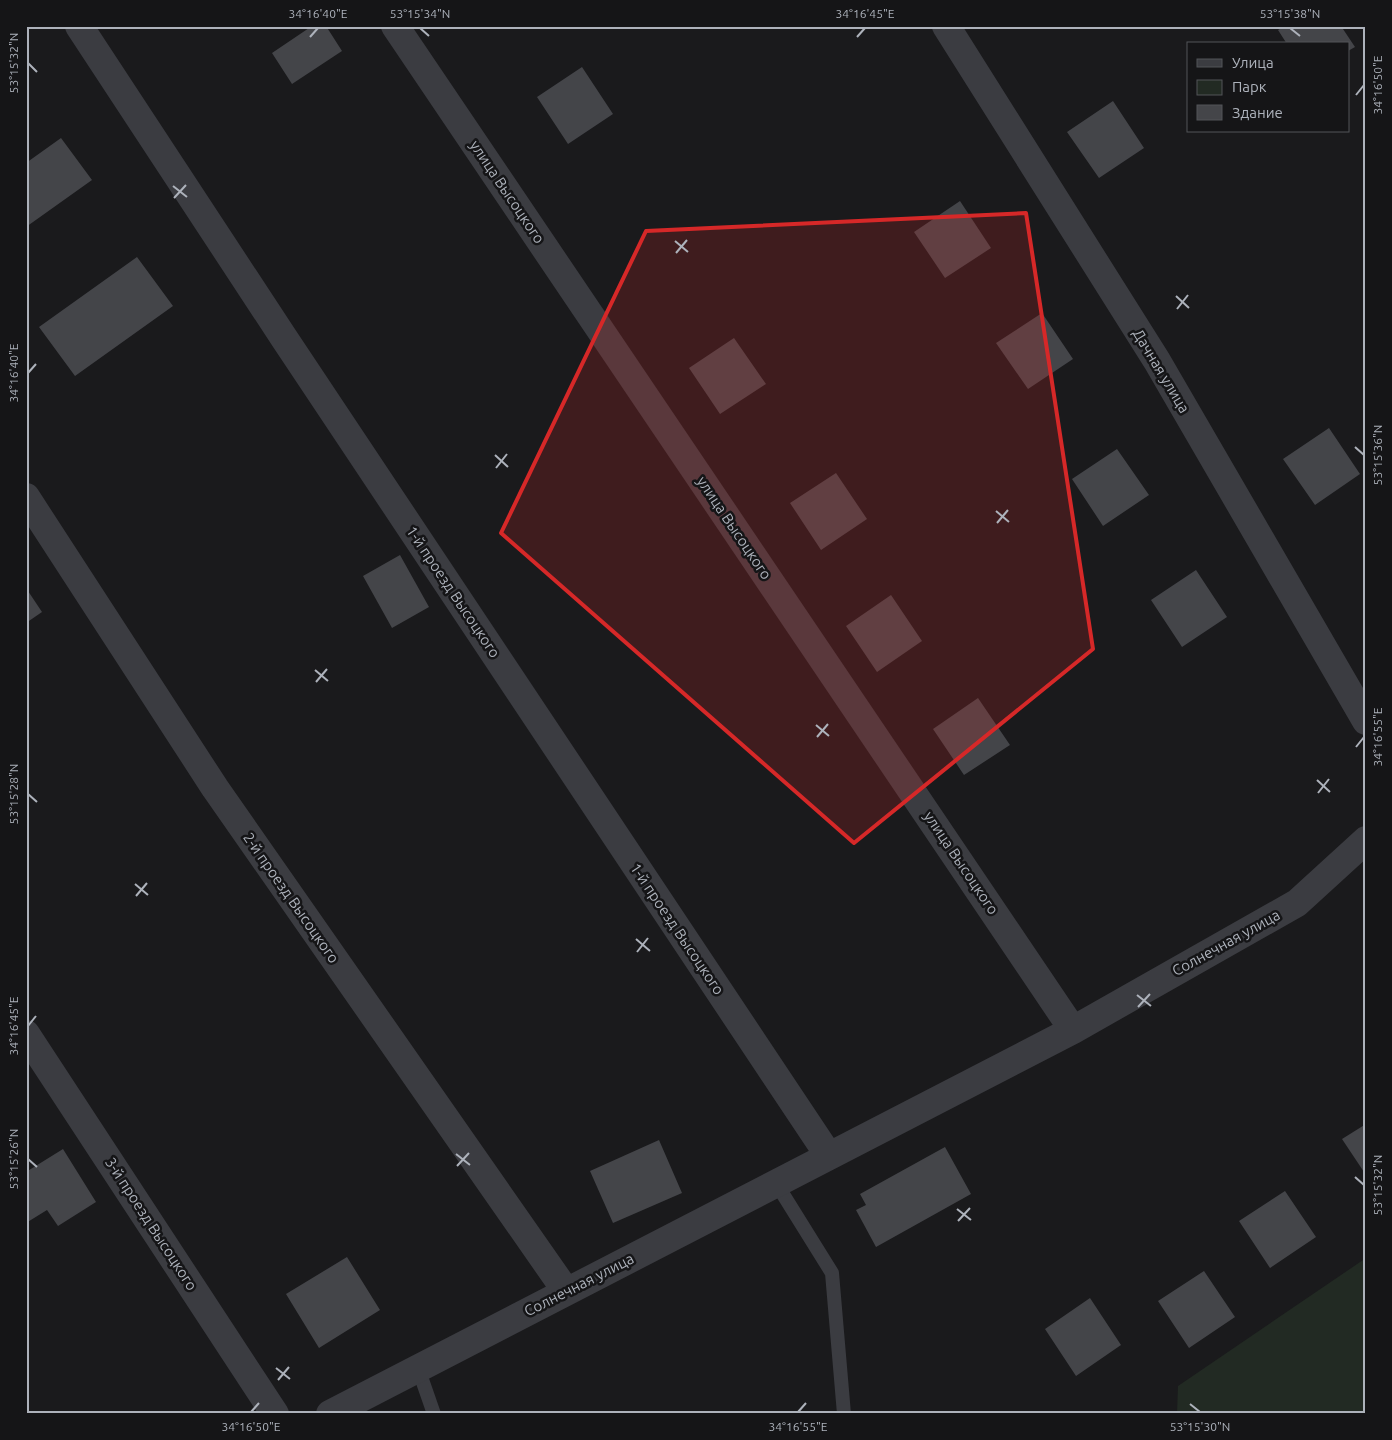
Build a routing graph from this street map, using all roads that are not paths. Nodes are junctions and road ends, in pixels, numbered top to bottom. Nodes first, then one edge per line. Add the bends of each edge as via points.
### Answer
1 (79, 26) edge
2 (395, 26) edge
3 (946, 26) edge
4 (26, 497) edge
5 (1366, 721) edge
6 (1366, 840) edge
7 (1073, 1030) junction
8 (26, 1034) edge
9 (829, 1156) junction
10 (776, 1183) junction
11 (566, 1291) junction
12 (418, 1368) junction
13 (275, 1414) edge
14 (330, 1414) edge
15 (434, 1414) edge
16 (844, 1414) edge

1 - 9 street, 1-й проезд Высоцкого
2 - 7 street, улица Высоцкого
3 - 5 street, Дачная улица via 1157,362
4 - 11 street, 2-й проезд Высоцкого via 215,788
6 - 7 street, Солнечная улица via 1297,903
7 - 9 street, Солнечная улица
8 - 13 street, 3-й проезд Высоцкого
9 - 10 street, Солнечная улица
10 - 11 street, Солнечная улица
10 - 16 lane via 832,1273
11 - 12 street, Солнечная улица
12 - 14 street, Солнечная улица
12 - 15 lane

